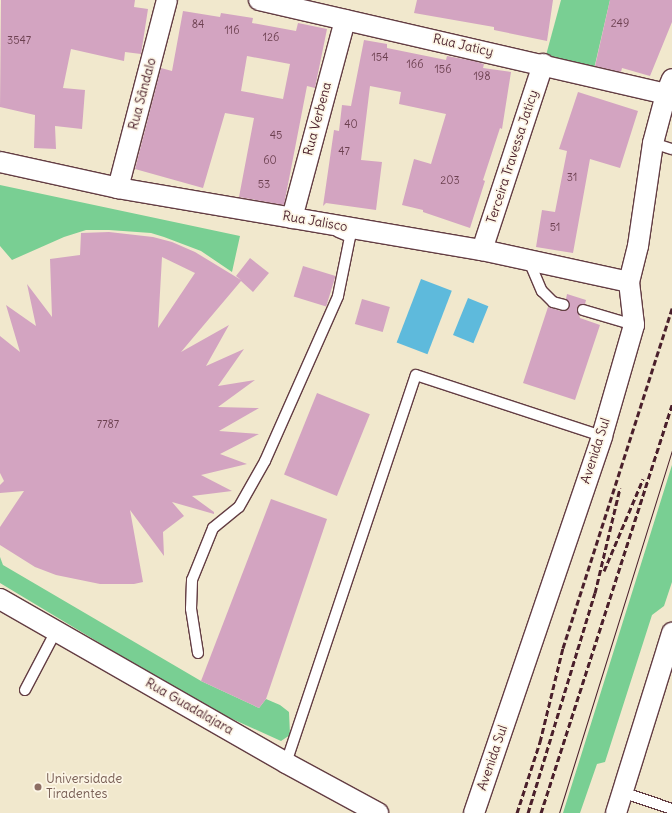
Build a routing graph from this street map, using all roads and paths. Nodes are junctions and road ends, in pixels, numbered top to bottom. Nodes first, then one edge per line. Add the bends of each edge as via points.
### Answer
1 (167, 0) edge
2 (259, 0) edge
3 (345, 20) junction
4 (543, 64) junction
5 (669, 86) edge
6 (654, 143) junction
7 (672, 149) edge
8 (0, 162) edge
9 (118, 188) junction
10 (292, 218) junction
11 (314, 223) junction
12 (482, 250) junction
13 (529, 261) junction
14 (629, 282) junction
15 (564, 305) dead end
16 (583, 310) dead end
17 (634, 325) junction
18 (602, 436) junction
19 (0, 599) edge
20 (56, 631) junction
21 (672, 633) edge
22 (198, 653) dead end
23 (25, 690) dead end
24 (286, 763) junction
25 (622, 792) junction
26 (654, 803) junction
27 (672, 809) edge
28 (378, 813) edge
29 (474, 813) edge
30 (616, 813) edge
31 (651, 813) edge

1 - 9 street, Rua Sândalo
2 - 3 street, Rua Jaticy
3 - 4 street, Rua Jaticy
3 - 10 street, Rua Verbena
4 - 5 street, Rua Jaticy
4 - 12 street, Terceira Travessa Jaticy
5 - 6 street, Avenida Sul
6 - 7 lane
6 - 14 street, Avenida Sul via 638,246
8 - 9 street, Rua Jalisco
9 - 10 street, Rua Jalisco
10 - 11 street, Rua Jalisco
11 - 12 street, Rua Jalisco
11 - 22 lane via 350,237 338,296 265,461 240,507 214,528 192,580 191,609
12 - 13 street, Rua Jalisco
13 - 14 street, Rua Jalisco
13 - 15 lane via 542,291 553,302
14 - 17 street, Avenida Sul
16 - 17 lane
17 - 18 street, Avenida Sul
18 - 24 lane via 416,375
18 - 29 street, Avenida Sul
19 - 20 street, Rua Guadalajara
20 - 23 lane
20 - 24 street, Rua Guadalajara
21 - 25 street
24 - 28 street, Rua Guadalajara
25 - 26 lane
25 - 30 street
26 - 27 lane
26 - 31 lane

